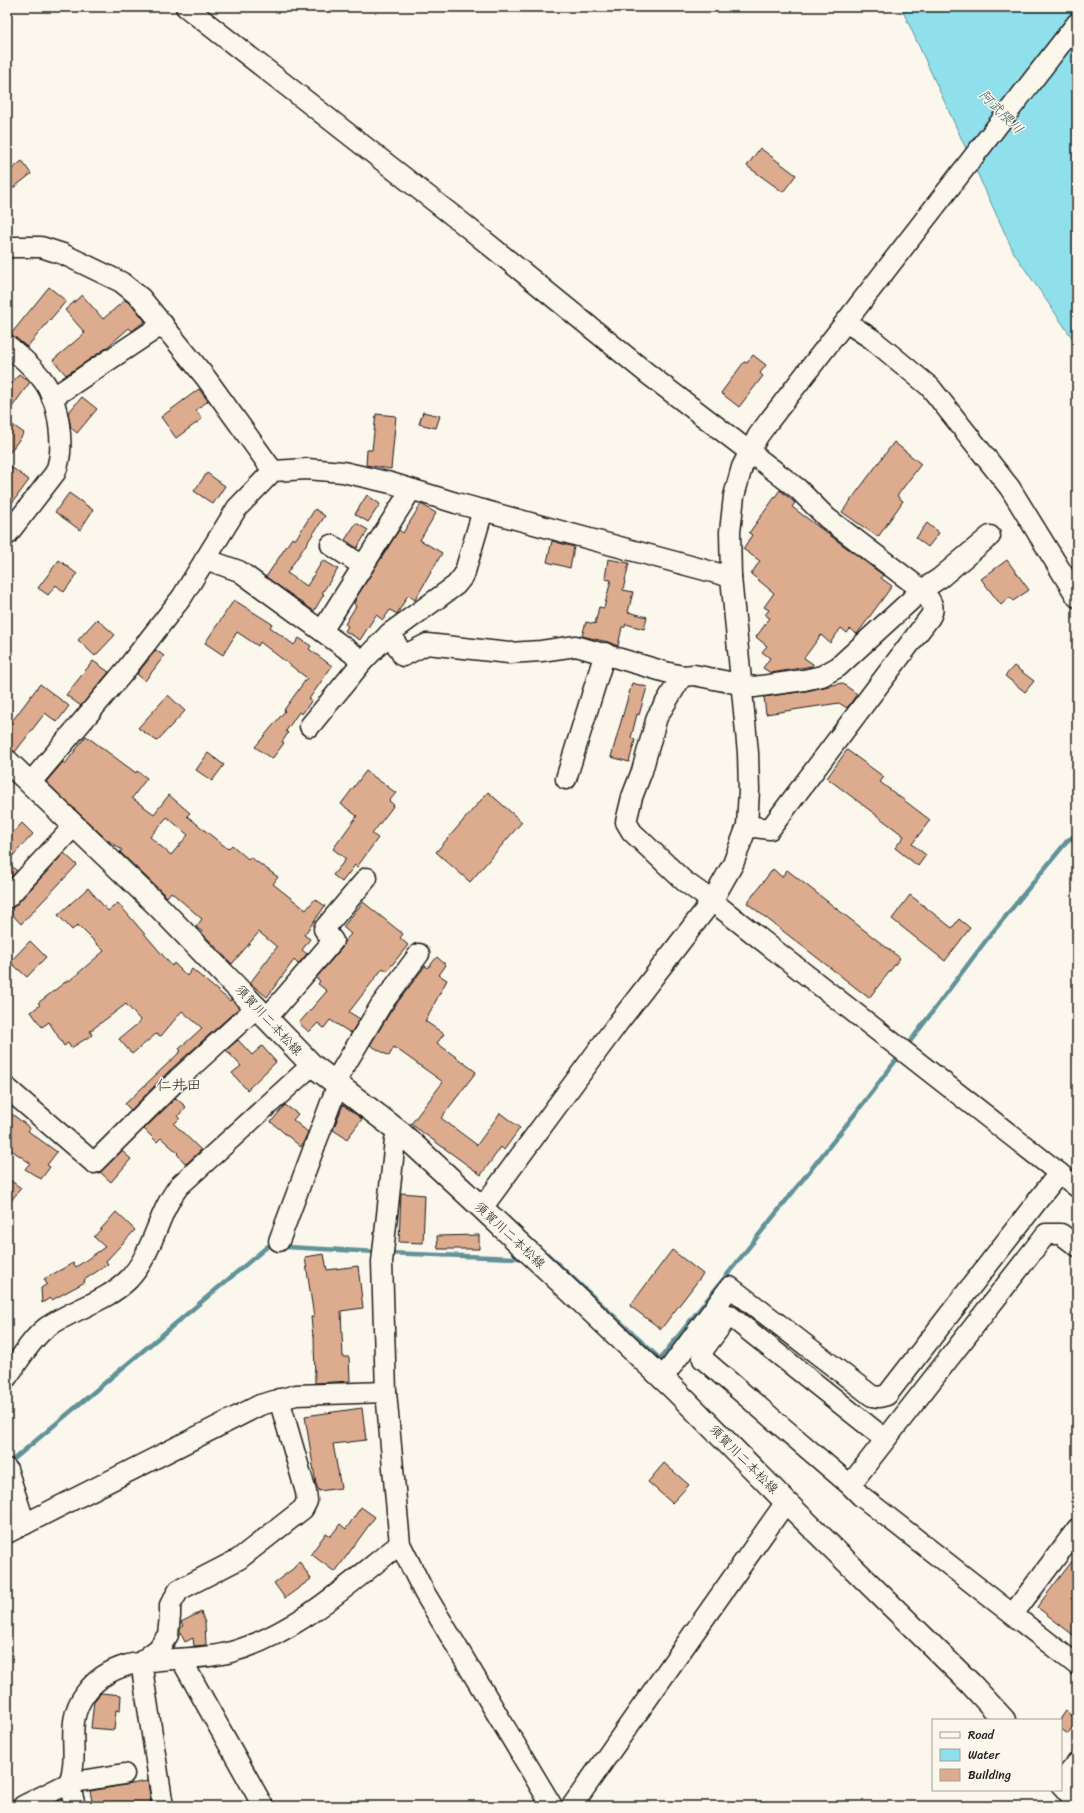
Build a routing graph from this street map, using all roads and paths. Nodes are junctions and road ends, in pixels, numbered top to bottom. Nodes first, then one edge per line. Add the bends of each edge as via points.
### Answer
1 (186, 7) edge
2 (1077, 23) edge
3 (7, 247) edge
4 (846, 322) junction
5 (163, 324) junction
6 (7, 345) edge
7 (52, 398) junction
8 (750, 452) junction
9 (273, 471) junction
10 (412, 490) junction
11 (483, 510) junction
12 (7, 535) edge
13 (990, 536) dead end
14 (331, 545) dead end
15 (205, 559) junction
16 (363, 566) junction
17 (731, 577) junction
18 (922, 590) junction
19 (1077, 598) edge
20 (322, 631) junction
21 (390, 633) junction
22 (605, 653) junction
23 (362, 661) junction
24 (682, 676) junction
25 (741, 685) junction
26 (310, 726) dead end
27 (7, 761) edge
28 (566, 779) dead end
29 (31, 782) junction
30 (74, 826) junction
31 (747, 826) junction
32 (367, 878) dead end
33 (7, 898) edge
34 (712, 901) junction
35 (419, 954) dead end
36 (262, 1012) junction
37 (312, 1065) junction
38 (336, 1083) junction
39 (7, 1088) edge
40 (401, 1133) junction
41 (1060, 1173) junction
42 (1077, 1187) edge
43 (482, 1208) junction
44 (280, 1241) dead end
45 (1077, 1246) edge
46 (7, 1377) edge
47 (662, 1379) junction
48 (386, 1392) junction
49 (279, 1399) junction
50 (885, 1439) junction
51 (8, 1472) edge
52 (850, 1485) junction
53 (786, 1502) junction
54 (25, 1524) junction
55 (1077, 1529) edge
56 (7, 1533) edge
57 (400, 1544) junction
58 (1013, 1614) junction
59 (181, 1659) junction
60 (141, 1662) junction
61 (1077, 1665) edge
62 (1003, 1719) edge
63 (1077, 1763) edge
64 (124, 1774) dead end
65 (1062, 1782) edge
66 (69, 1784) junction
67 (1062, 1784) edge
68 (1077, 1801) edge
69 (23, 1806) edge
70 (74, 1806) edge
71 (163, 1806) edge
72 (263, 1806) edge
73 (552, 1806) edge
74 (572, 1806) edge

1 - 8 street
2 - 4 street
3 - 5 street via 41,247 93,268 121,282 141,298
4 - 8 street via 769,421
4 - 19 street via 872,339 930,387 1010,488
5 - 7 street
5 - 9 street via 206,378
6 - 7 street via 43,380
7 - 12 street via 61,445 59,464 55,473
8 - 17 street via 742,467 734,496 730,532
8 - 18 street via 798,489 827,518
9 - 10 street via 307,469 343,472
9 - 15 street via 237,508
10 - 11 street
10 - 16 street
11 - 17 street
11 - 21 street via 464,574 456,585
13 - 18 street
14 - 16 street
15 - 20 street via 239,571
15 - 29 street via 182,597 124,672
16 - 20 street
17 - 25 street
18 - 25 street via 838,667 822,676 754,687
18 - 31 street via 933,606 930,617 770,829
20 - 23 street
21 - 22 street via 403,656 427,644 509,653 576,646
21 - 23 street
22 - 24 street
22 - 28 street
23 - 26 street
24 - 25 street via 694,675
24 - 34 street via 657,717 626,822 632,832 684,881
25 - 31 street via 748,753
27 - 29 main road, 須賀川二本松線
29 - 30 main road, 須賀川二本松線
30 - 33 street
30 - 36 main road, 須賀川二本松線 via 158,906
31 - 34 street via 733,864
32 - 36 street via 324,929 333,941
34 - 41 street
34 - 43 street via 618,1023
35 - 38 street via 381,1005
36 - 37 main road, 須賀川二本松線
36 - 39 street via 178,1079 94,1163
37 - 38 main road, 須賀川二本松線
37 - 46 street via 179,1186 169,1198 151,1247 128,1279 113,1292 47,1328
38 - 40 main road, 須賀川二本松線
38 - 44 street
40 - 43 main road, 須賀川二本松線
40 - 48 street via 395,1140 382,1253
41 - 42 street
41 - 47 street via 887,1395 872,1396 730,1288
43 - 47 main road, 須賀川二本松線
45 - 50 street via 1061,1234 1046,1234
47 - 53 main road, 須賀川二本松線
48 - 49 street via 296,1395
48 - 57 street
49 - 54 street via 260,1405
49 - 60 street via 306,1492 307,1501 303,1509 239,1559 179,1590 170,1605 168,1635 158,1649
50 - 52 street
50 - 52 street via 729,1315 703,1350 703,1359
51 - 54 street
52 - 58 street
53 - 62 main road, 須賀川二本松線 via 970,1682
53 - 74 street
54 - 56 street
55 - 58 street
57 - 59 street via 296,1623 264,1641 230,1653
57 - 73 street via 424,1592
58 - 61 street
59 - 60 street
59 - 72 street
60 - 66 street via 107,1673 90,1688 79,1703 73,1721 73,1772
60 - 71 street
63 - 65 street
64 - 66 street
66 - 69 street
66 - 70 street
67 - 68 main road

